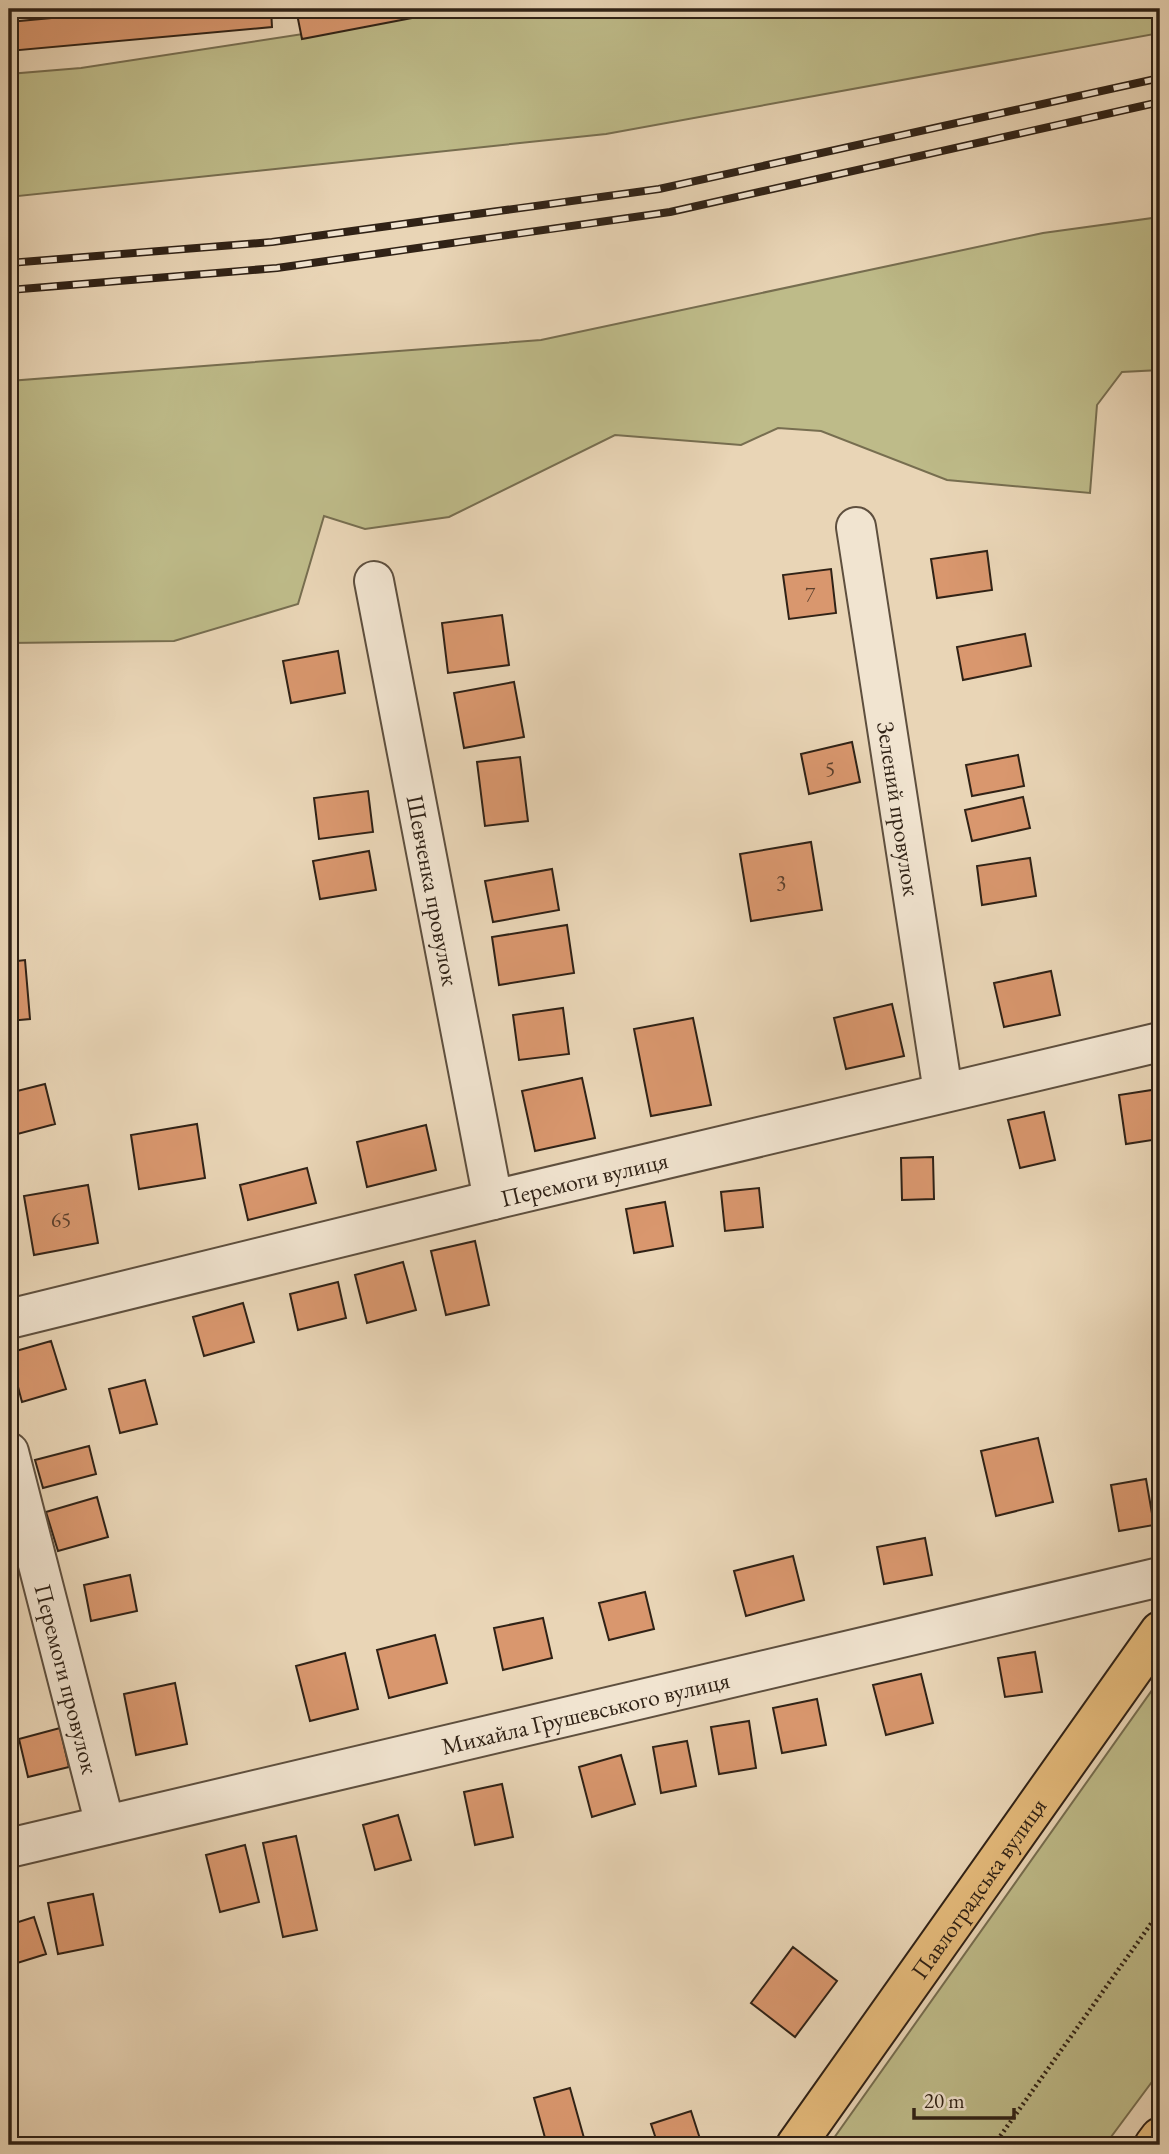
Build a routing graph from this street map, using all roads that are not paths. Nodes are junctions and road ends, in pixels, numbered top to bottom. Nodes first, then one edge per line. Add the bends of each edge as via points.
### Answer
1 (856, 527) dead end
2 (374, 581) dead end
3 (1160, 1042) edge
4 (943, 1092) junction
5 (493, 1200) junction
6 (9, 1318) edge
7 (9, 1452) edge
8 (1160, 1577) edge
9 (1160, 1630) edge
10 (105, 1825) junction
11 (9, 1848) edge
12 (1160, 2137) edge
13 (796, 2145) edge
14 (1154, 2145) edge

1 - 4 street, Зелений провулок
2 - 5 street, Шевченка провулок
3 - 4 street, Перемоги вулиця
4 - 5 street, Перемоги вулиця
5 - 6 street, Перемоги вулиця
7 - 10 street, Перемоги провулок
8 - 10 street, Михайла Грушевського вулиця
9 - 13 main road, Павлоградська вулиця
10 - 11 street, Михайла Грушевського вулиця
12 - 14 main road

